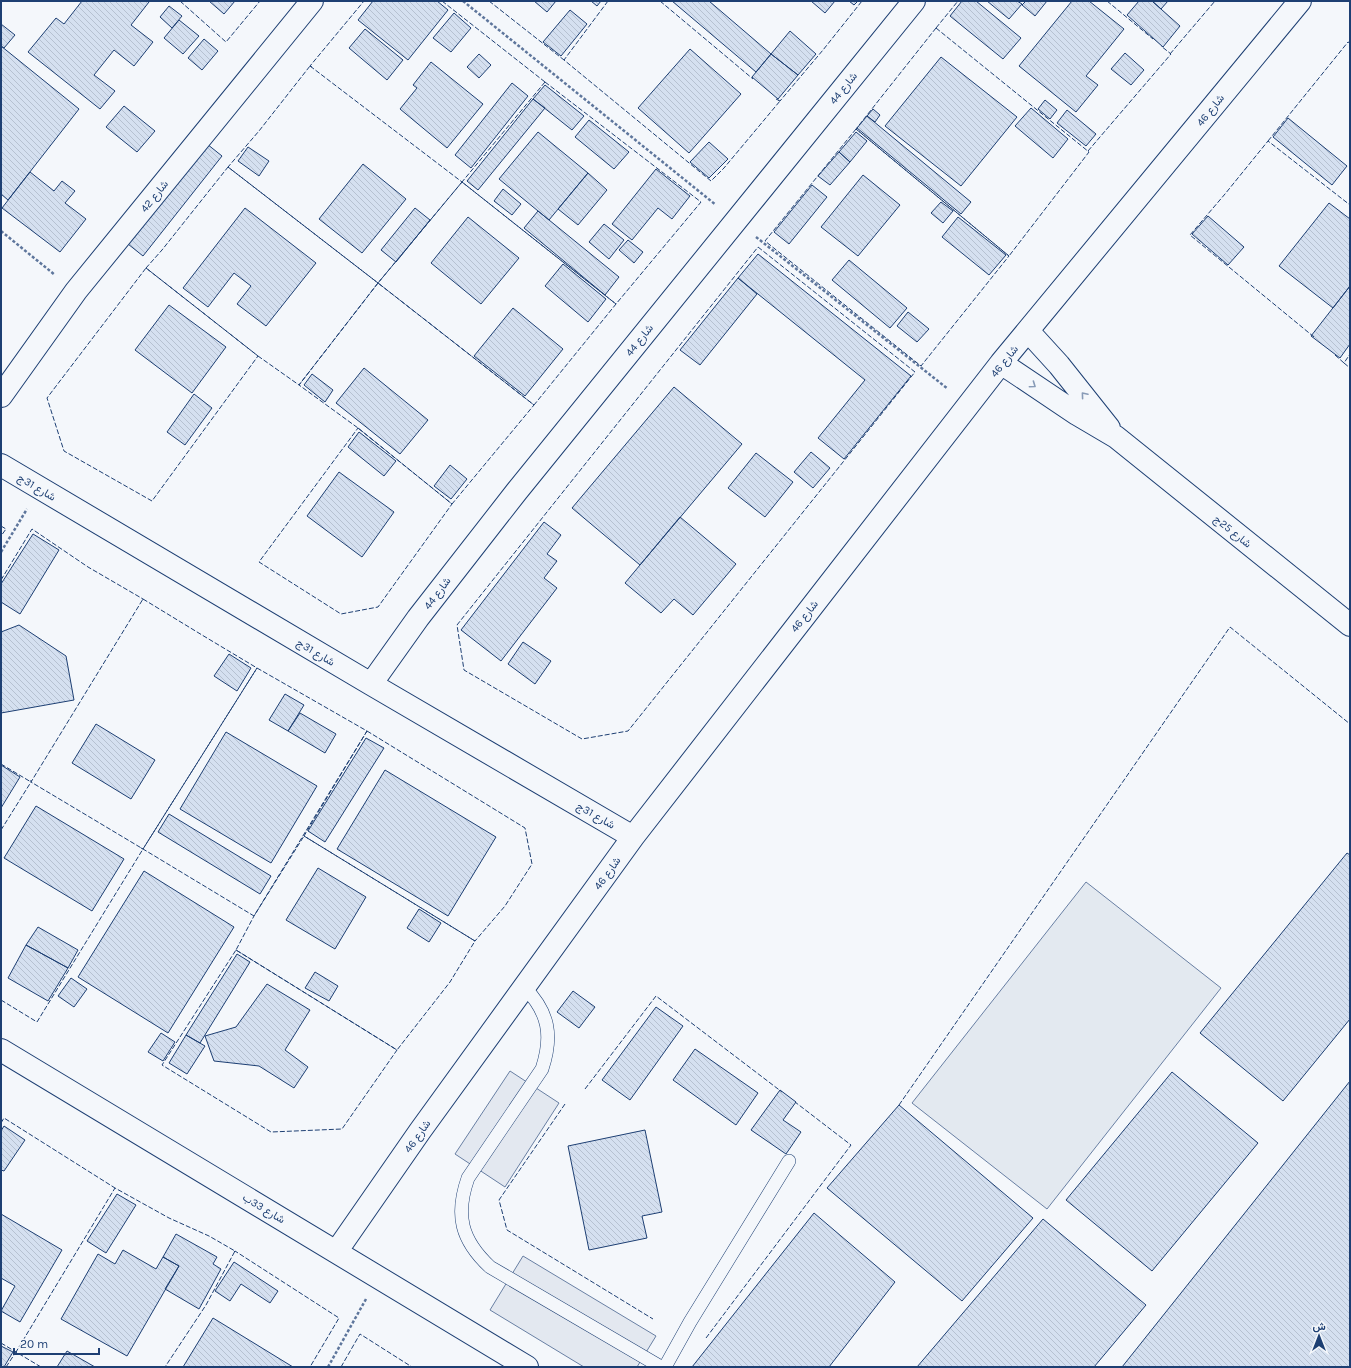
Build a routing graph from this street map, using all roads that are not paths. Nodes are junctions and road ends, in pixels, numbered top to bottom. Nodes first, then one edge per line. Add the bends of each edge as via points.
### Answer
1 (312, 1) edge
2 (914, 1) edge
3 (1300, 1) edge
4 (1028, 331) junction
5 (1001, 363) junction
6 (1, 396) edge
7 (1116, 437) junction
8 (1, 465) edge
9 (1350, 625) edge
10 (371, 684) junction
11 (633, 837) junction
12 (524, 987) junction
13 (1, 1050) edge
14 (789, 1161) dead end
15 (336, 1252) junction
16 (528, 1367) edge
17 (661, 1367) edge
18 (665, 1367) edge

1 - 6 street, شارع 42 via 76,291
2 - 10 street, شارع 44 via 517,491 418,618
3 - 4 street, شارع 46
4 - 5 street, شارع 46
7 -> 4 street, شارع 25ج
5 -> 7 street, شارع 25ج
5 - 11 street, شارع 46
7 - 9 street, شارع 25ج
8 - 10 street, شارع 31ج
10 - 11 street, شارع 31ج
11 - 12 street, شارع 46
12 - 15 street, شارع 46
12 - 17 lane via 535,998 547,1025 547,1055 542,1069 468,1178 462,1194 463,1226 478,1256 490,1267
13 - 15 street, شارع 33ب
14 - 18 lane
15 - 16 street, شارع 33ب

